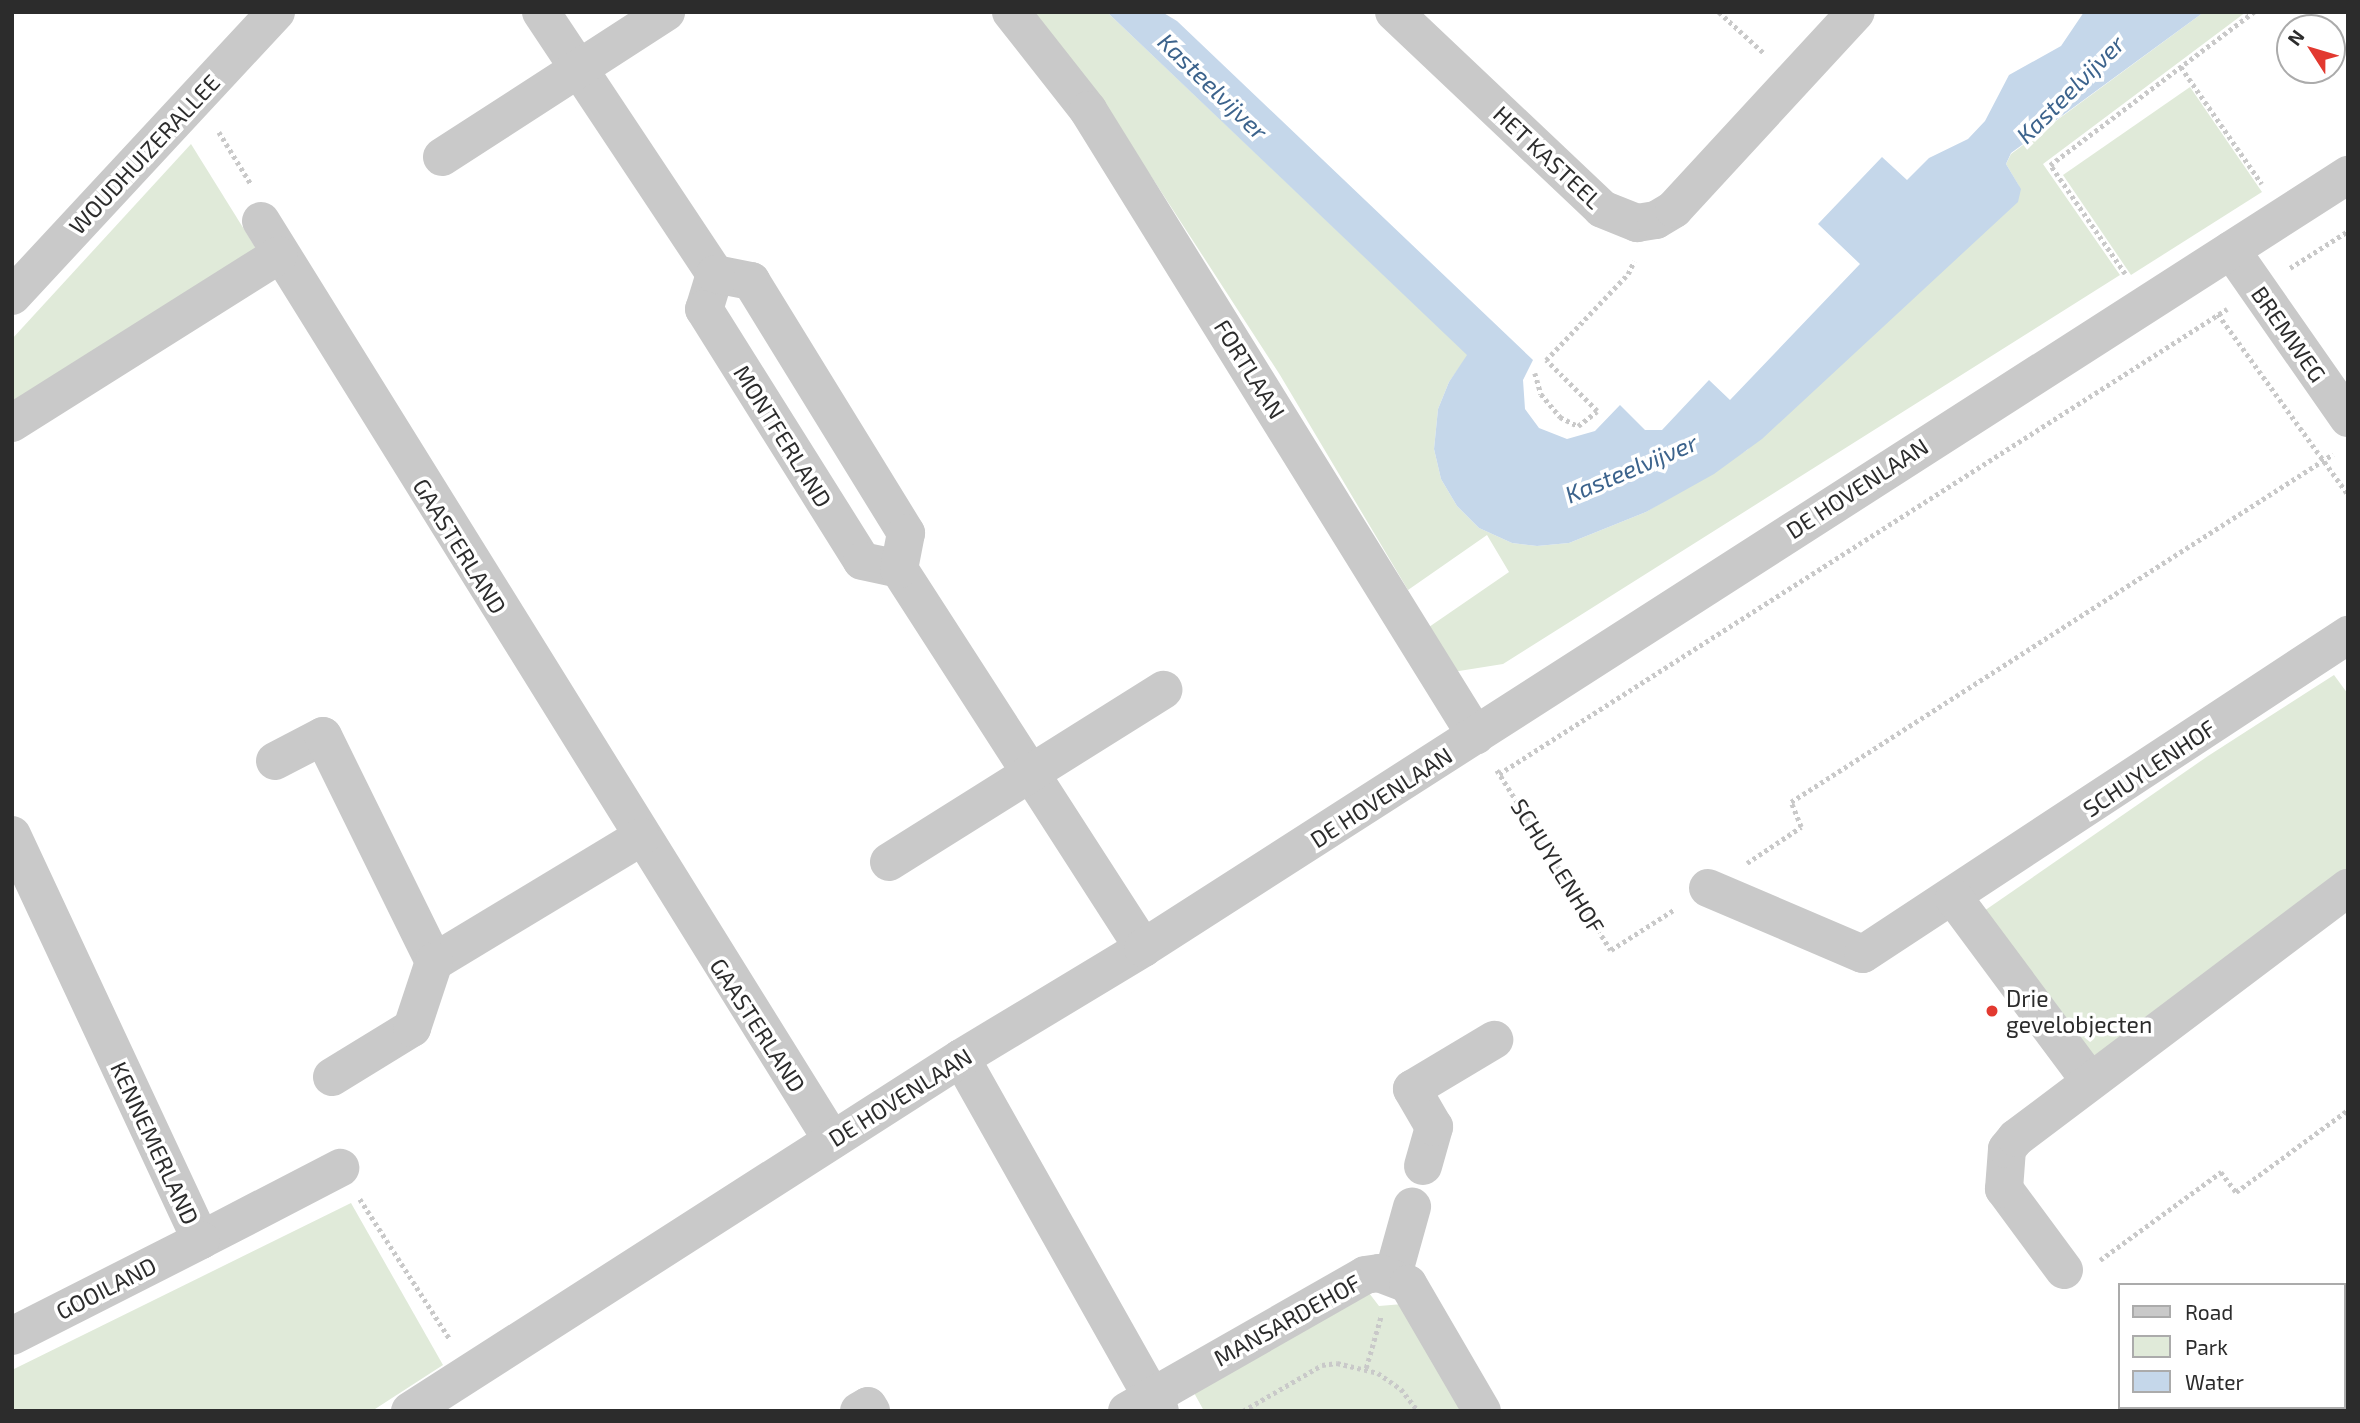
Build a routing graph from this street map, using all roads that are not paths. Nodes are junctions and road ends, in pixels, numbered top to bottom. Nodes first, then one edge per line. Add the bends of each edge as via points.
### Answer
1 (276, 12) edge
2 (541, 12) edge
3 (666, 12) edge
4 (1011, 12) edge
5 (1394, 12) edge
6 (1856, 12) edge
7 (577, 70) junction
8 (442, 157) dead end
9 (2348, 175) edge
10 (261, 221) road end
11 (2231, 250) junction
12 (279, 255) junction
13 (715, 274) junction
14 (12, 296) edge
15 (2348, 418) edge
16 (12, 423) edge
17 (899, 569) junction
18 (2346, 640) edge
19 (1163, 690) dead end
20 (1476, 736) junction
21 (275, 761) dead end
22 (1029, 774) junction
23 (12, 835) edge
24 (641, 837) junction
25 (889, 862) dead end
26 (1708, 888) road end
27 (2348, 888) edge
28 (1954, 898) junction
29 (1143, 948) junction
30 (434, 962) junction
31 (1494, 1040) dead end
32 (961, 1058) junction
33 (332, 1077) dead end
34 (2090, 1081) junction
35 (832, 1140) junction
36 (1423, 1166) dead end
37 (340, 1168) road end
38 (1412, 1207) dead end
39 (201, 1240) junction
40 (2064, 1270) road end
41 (1393, 1275) junction
42 (12, 1336) edge
43 (1146, 1406) edge
44 (410, 1411) edge
45 (859, 1411) edge
46 (871, 1411) edge
47 (1482, 1411) edge

1 - 14 street, WOUDHUIZERALLEE
2 - 7 street
3 - 7 street
4 - 20 street, FORTLAAN via 1088,110
5 - 6 street, HET KASTEEL via 1602,209 1637,223 1656,220 1674,209
7 - 8 street
7 - 13 street
9 - 11 street, DE HOVENLAAN
10 - 12 street, GAASTERLAND
11 - 15 street, BREMWEG
11 - 20 street, DE HOVENLAAN
12 - 16 street
12 - 24 street, GAASTERLAND
13 - 17 street via 751,281 758,292 906,533
13 - 17 street, MONTFERLAND via 704,309 862,561
17 - 22 street
18 - 28 street, SCHUYLENHOF
19 - 22 street
20 - 29 street, DE HOVENLAAN
21 - 30 street via 323,736
22 - 25 street
22 - 29 street
23 - 39 street, KENNEMERLAND
24 - 30 street
24 - 35 street, GAASTERLAND
26 - 28 street, SCHUYLENHOF via 1863,954
27 - 34 street
28 - 34 street
29 - 32 street, DE HOVENLAAN
30 - 33 street via 412,1028
31 - 36 street via 1412,1088 1434,1127
32 - 35 street, DE HOVENLAAN
32 - 43 street, MANSARDEHOF
34 - 40 street via 2016,1138 2003,1164 2009,1197
35 - 44 street, DE HOVENLAAN
37 - 39 street, KENNEMERLAND
38 - 41 street
39 - 42 street, GOOILAND
41 - 43 street, MANSARDEHOF via 1366,1275
41 - 47 street, MANSARDEHOF via 1417,1297
45 - 46 street via 868,1406

